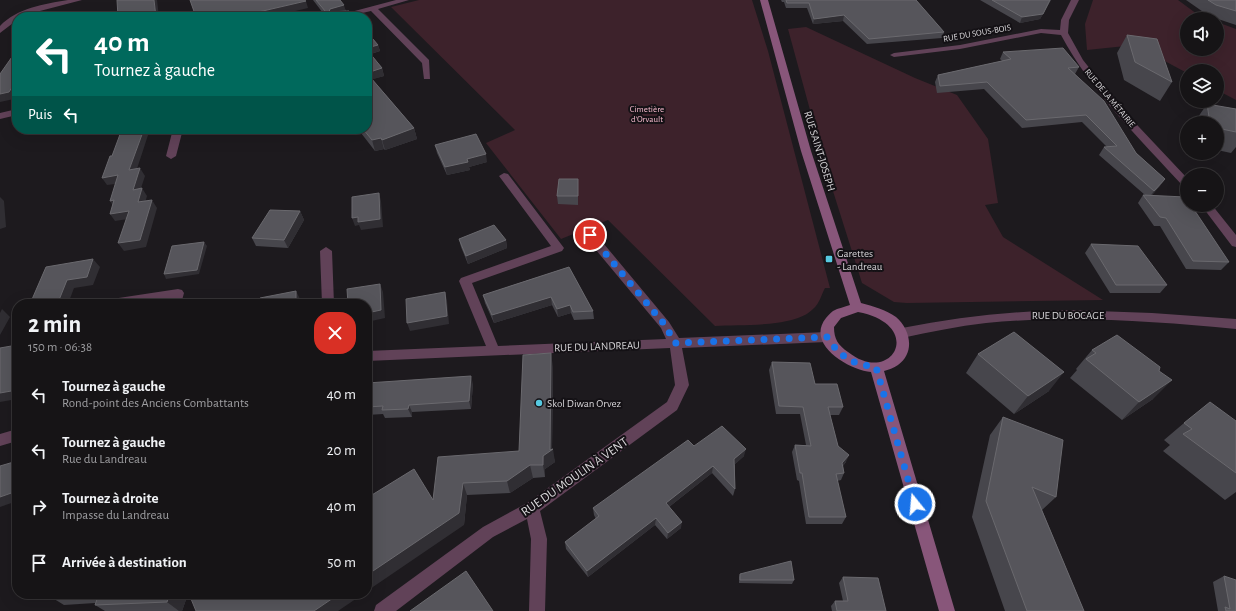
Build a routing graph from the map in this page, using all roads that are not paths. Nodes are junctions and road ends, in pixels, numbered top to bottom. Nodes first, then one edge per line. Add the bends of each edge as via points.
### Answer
1 (78, 0) edge
2 (405, 0) edge
3 (764, 0) edge
4 (1075, 0) edge
5 (373, 8) junction
6 (27, 12) edge
7 (357, 12) edge
8 (12, 20) edge
9 (0, 30) edge
10 (1064, 33) junction
11 (894, 55) dead end
12 (427, 77) dead end
13 (12, 113) edge
14 (0, 116) edge
15 (177, 134) edge
16 (171, 156) dead end
17 (504, 176) dead end
18 (1180, 176) edge
19 (1212, 212) edge
20 (590, 235) dead end
21 (1236, 243) edge
22 (326, 251) dead end
23 (138, 299) edge
24 (176, 299) edge
25 (328, 299) edge
26 (857, 308) junction
27 (1236, 324) edge
28 (902, 333) junction
29 (827, 337) junction
30 (675, 343) junction
31 (494, 350) junction
32 (372, 356) edge
33 (876, 367) junction
34 (12, 436) edge
35 (0, 440) edge
36 (532, 508) junction
37 (382, 611) edge
38 (537, 611) edge
39 (947, 611) edge

1 - 6 street
2 - 5 street
3 - 26 main road, RUE SAINT-JOSEPH via 806,151
4 - 10 street via 1065,20
5 - 7 street
5 - 12 street via 426,62
8 - 9 street
10 - 11 street, RUE DU SOUS-BOIS via 1041,31 960,47
10 - 18 street, RUE DE LA MÉTAIRIE via 1079,61 1096,83
13 - 14 street
15 - 16 street
17 - 31 street via 558,248 465,281
19 - 21 street
20 - 30 street, RUE DU MOULIN À VENT via 665,325
22 - 25 street
23 - 24 street via 178,293
26 - 28 main road via 870,309 884,316
26 - 29 main road via 844,310 833,316 827,326
27 - 28 street, RUE DU BOCAGE via 1138,315 1060,314 980,318
28 - 33 main road via 904,347 900,357 890,365
29 - 30 street, RUE DU LANDREAU
29 - 33 main road via 846,359 859,365
30 - 31 street, RUE DU LANDREAU
30 - 36 street, RUE DU MOULIN À VENT via 682,385 672,406
31 - 32 street, RUE DU LANDREAU
33 - 39 main road
34 - 35 street
36 - 37 street, RUE DU MOULIN À VENT via 488,532
36 - 38 street via 539,539

